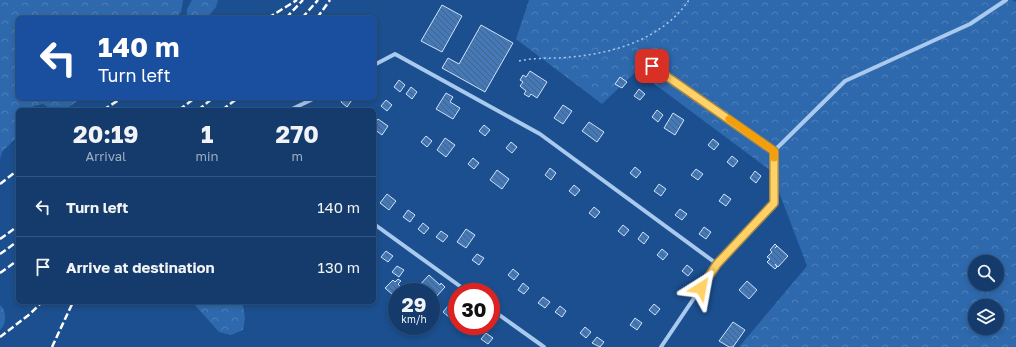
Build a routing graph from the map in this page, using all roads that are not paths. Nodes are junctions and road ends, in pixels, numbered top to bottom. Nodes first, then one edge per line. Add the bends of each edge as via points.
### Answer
1 (1006, 0) edge
2 (376, 64) edge
3 (652, 66) dead end
4 (311, 100) edge
5 (294, 108) edge
6 (774, 151) junction
7 (376, 225) edge
8 (717, 264) junction
9 (456, 283) edge
10 (500, 315) edge
11 (544, 347) edge
12 (661, 347) edge

1 - 6 street via 970,24 845,81
2 - 8 street via 395,54 540,134
3 - 6 street
4 - 5 street
6 - 8 street via 774,203
7 - 9 street
8 - 12 street
10 - 11 street

